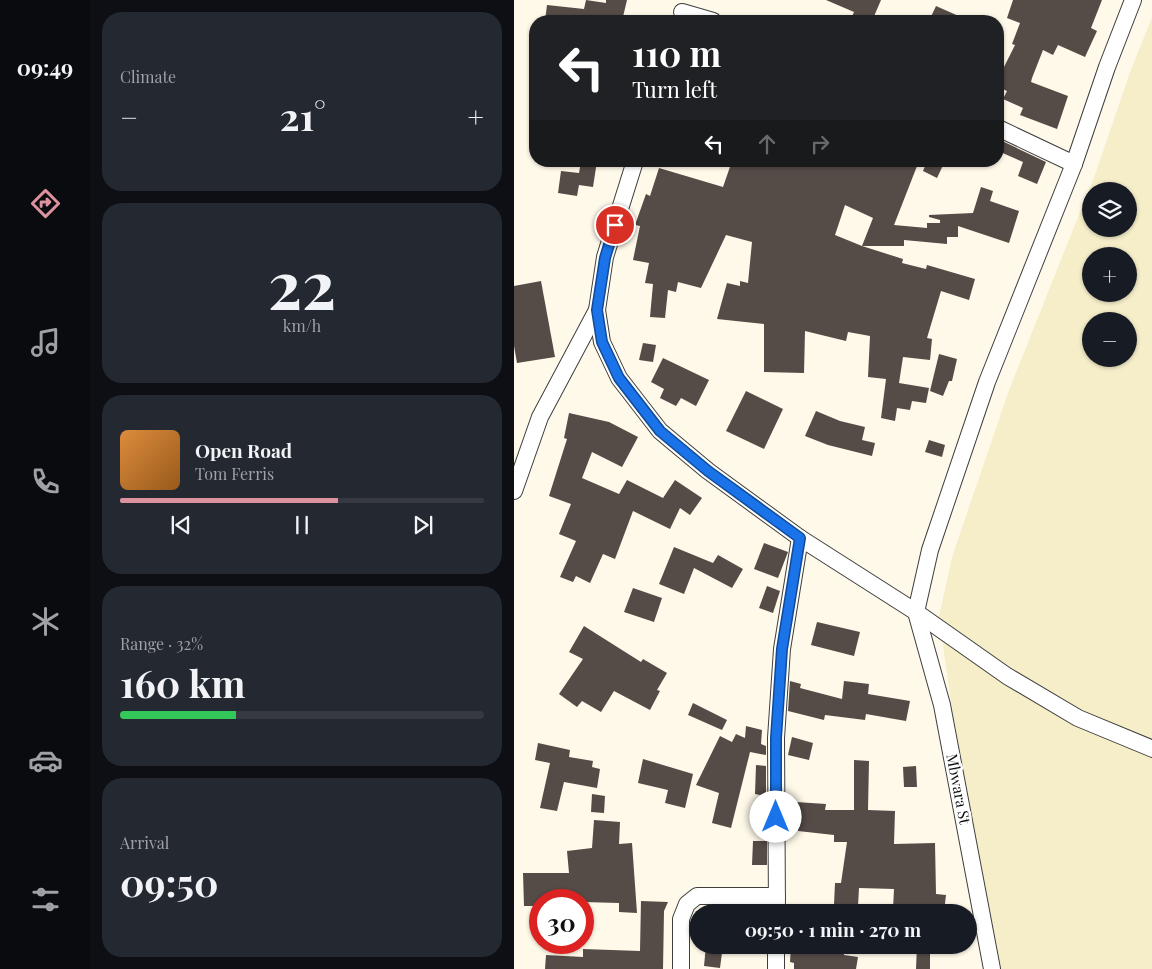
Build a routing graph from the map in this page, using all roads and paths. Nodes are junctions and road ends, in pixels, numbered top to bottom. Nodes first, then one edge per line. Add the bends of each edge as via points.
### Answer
1 (1133, 0) edge
2 (683, 11) edge
3 (695, 15) edge
4 (1004, 131) edge
5 (1074, 164) junction
6 (633, 167) edge
7 (597, 310) junction
8 (514, 491) edge
9 (800, 538) junction
10 (916, 612) junction
11 (1152, 749) edge
12 (777, 896) junction
13 (777, 904) edge
14 (776, 954) edge
15 (681, 969) edge
16 (776, 969) edge
17 (992, 969) edge

1 - 5 street
2 - 3 street
4 - 5 street
5 - 10 street via 987,382 930,550
6 - 7 street via 605,258
7 - 8 street via 540,417
7 - 9 street via 602,342 619,378 660,431 708,471
9 - 10 street
9 - 12 street via 782,649 776,738
10 - 11 street via 1007,676 1078,718
10 - 17 street, Mbwara St via 942,705
12 - 13 street
12 - 15 street via 698,896 687,904 681,919
14 - 16 street

